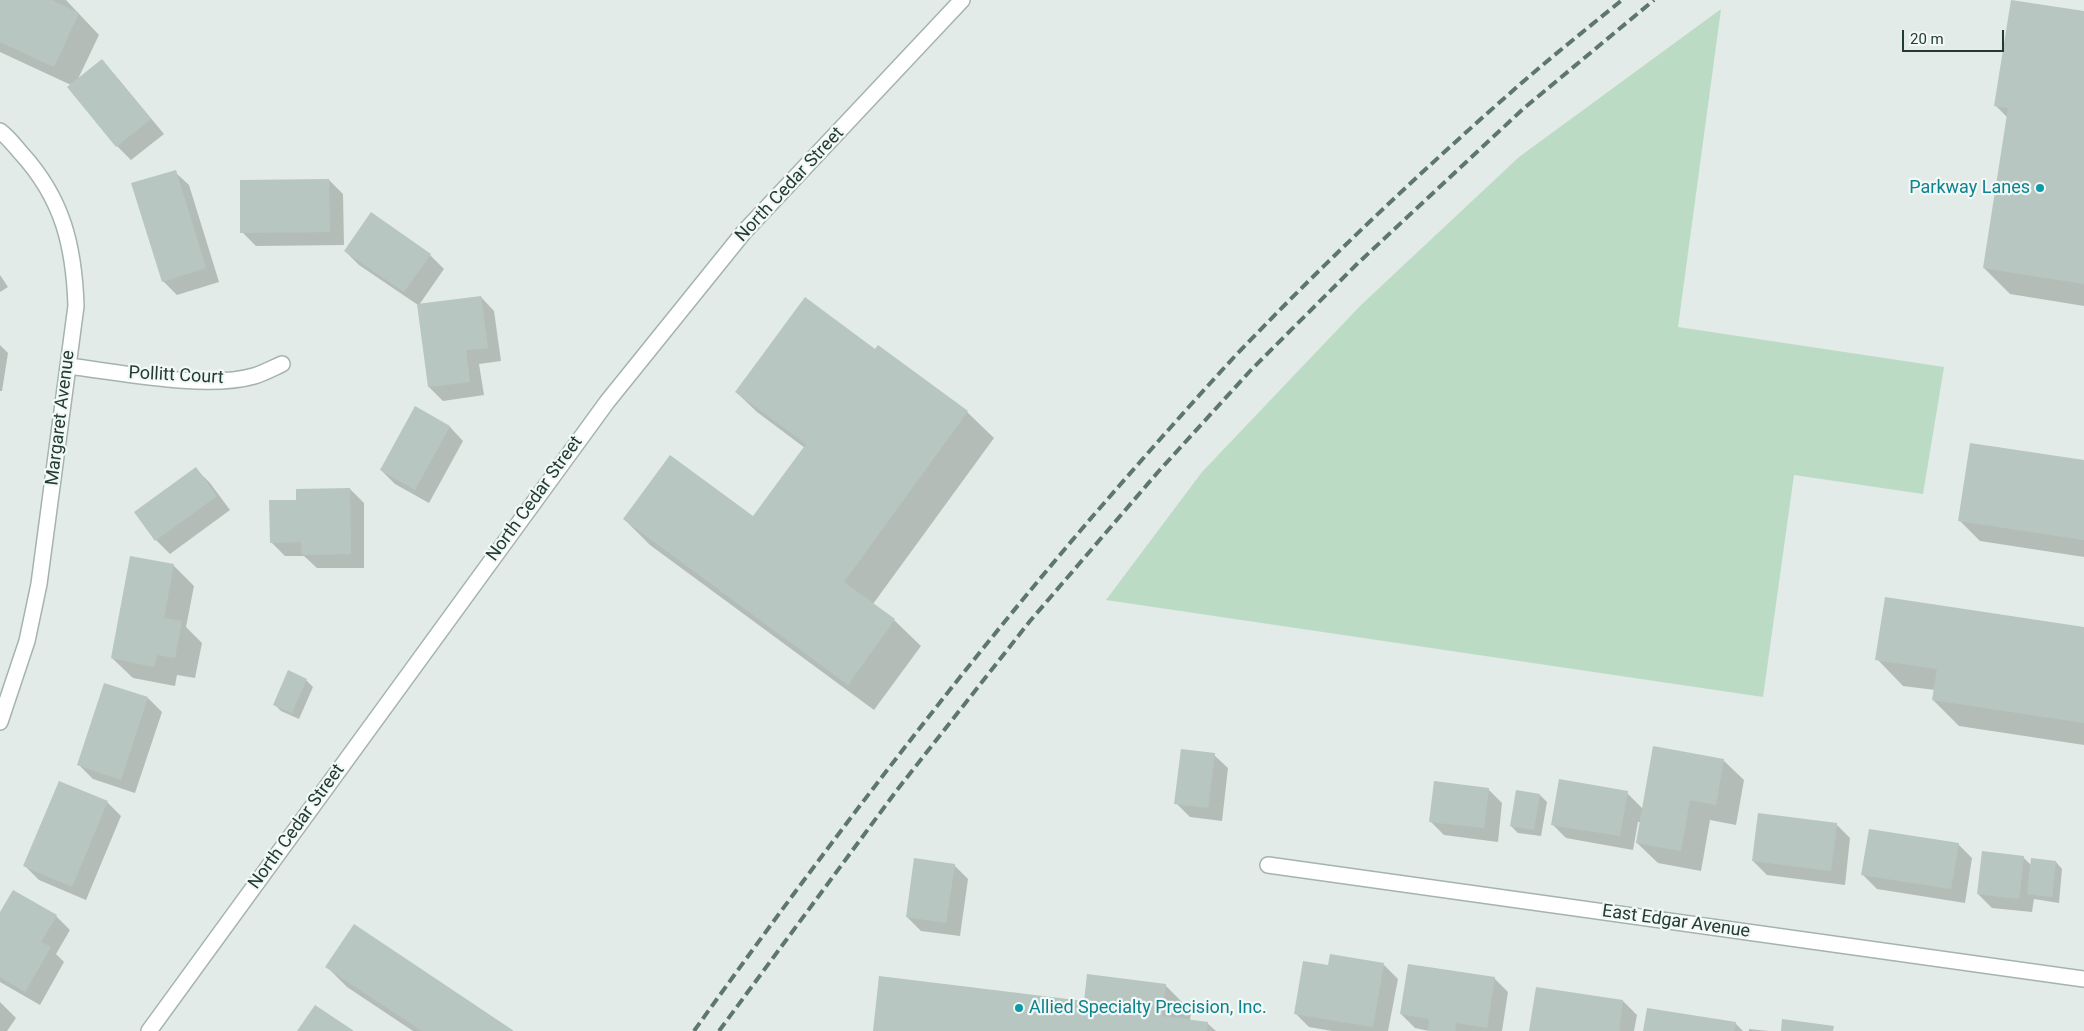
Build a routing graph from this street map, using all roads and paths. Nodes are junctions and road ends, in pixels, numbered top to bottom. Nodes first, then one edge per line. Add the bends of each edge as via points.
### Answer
1 (962, 0) edge
2 (0, 131) edge
3 (282, 364) dead end
4 (68, 366) junction
5 (0, 722) edge
6 (1268, 865) dead end
7 (2084, 980) edge
8 (148, 1031) edge

1 - 8 street, North Cedar Street via 744,232 607,402
2 - 4 street, Margaret Avenue via 36,170 53,198 70,242 76,306
3 - 4 street, Pollitt Court via 254,376 219,381
4 - 5 street, Margaret Avenue via 40,584 27,641
6 - 7 street, East Edgar Avenue

